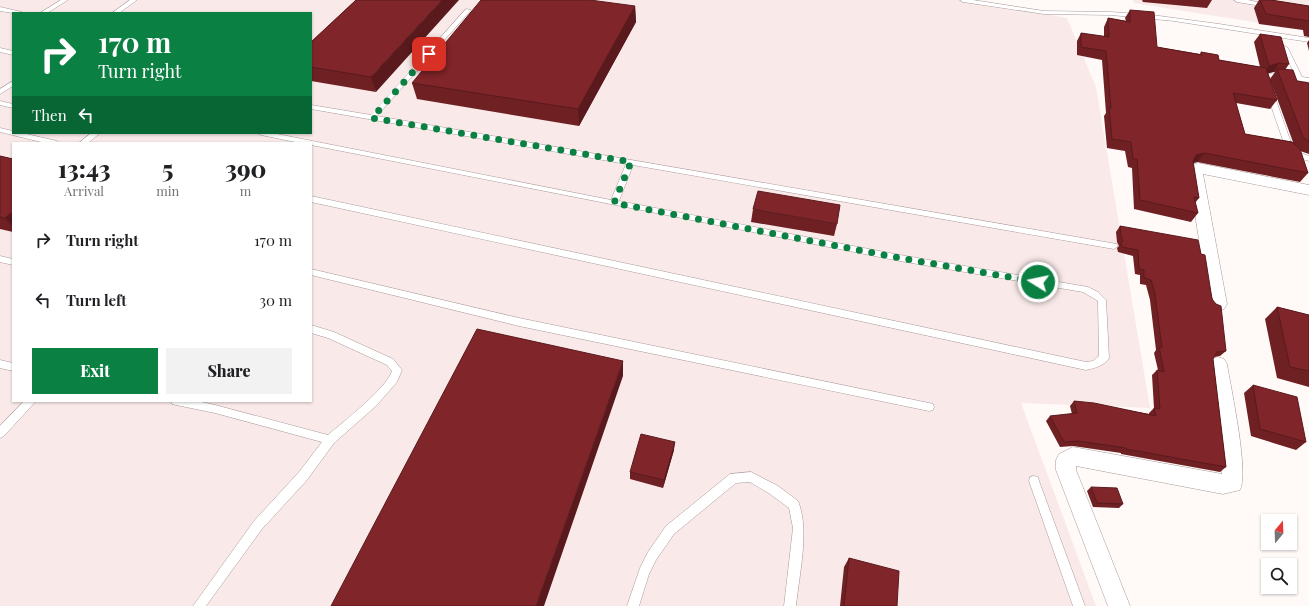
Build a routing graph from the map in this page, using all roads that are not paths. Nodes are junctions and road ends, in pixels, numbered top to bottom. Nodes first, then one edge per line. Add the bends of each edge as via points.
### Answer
1 (65, 0) edge
2 (134, 0) edge
3 (963, 0) edge
4 (1237, 0) edge
5 (1273, 6) edge
6 (0, 9) edge
7 (468, 10) dead end
8 (15, 12) edge
9 (45, 12) edge
10 (116, 12) edge
11 (1309, 40) edge
12 (1285, 48) edge
13 (0, 50) edge
14 (12, 53) edge
15 (1299, 78) junction
16 (1309, 80) edge
17 (12, 84) edge
18 (2, 89) edge
19 (0, 103) edge
20 (12, 106) edge
21 (312, 107) edge
22 (372, 118) junction
23 (0, 130) edge
24 (12, 133) edge
25 (17, 134) edge
26 (95, 134) edge
27 (266, 134) edge
28 (50, 142) edge
29 (84, 142) edge
30 (306, 142) edge
31 (312, 143) edge
32 (1309, 159) edge
33 (631, 162) junction
34 (1309, 190) edge
35 (312, 199) edge
36 (614, 203) junction
37 (1114, 246) dead end
38 (0, 259) edge
39 (12, 262) edge
40 (312, 272) edge
41 (1218, 304) edge
42 (312, 329) edge
43 (0, 364) edge
44 (1218, 364) dead end
45 (12, 367) edge
46 (30, 402) edge
47 (181, 402) edge
48 (929, 407) dead end
49 (0, 433) edge
50 (330, 440) junction
51 (1034, 481) dead end
52 (200, 606) edge
53 (633, 606) edge
54 (790, 606) edge
55 (1079, 606) edge
56 (1119, 606) edge

1 - 9 lane
2 - 10 lane
3 - 11 lane via 1056,13 1091,12 1137,16
4 - 5 lane
6 - 8 lane
7 - 22 lane
12 - 15 lane
13 - 14 lane
15 - 16 lane
15 - 32 lane via 1273,75 1264,77 1290,149 1295,154
17 - 18 lane
19 - 20 lane
21 - 22 lane
22 - 33 lane
23 - 24 lane
25 - 28 lane
26 - 29 lane
27 - 30 lane
31 - 36 lane
33 - 36 lane
33 - 37 lane
34 - 41 street via 1196,168
35 - 36 lane via 1086,366 1104,358 1102,300 1085,289 900,258
38 - 39 lane
40 - 48 lane via 519,322
42 - 50 lane via 331,335 390,362 397,370 394,379 372,404
43 - 45 lane
44 - 56 street via 1233,483 1223,484 1073,456 1066,460 1066,470
46 - 49 lane
47 - 50 lane
50 - 52 lane via 303,476 258,525
51 - 55 lane
53 - 54 lane via 644,572 670,530 734,478 751,477 794,505 799,528

